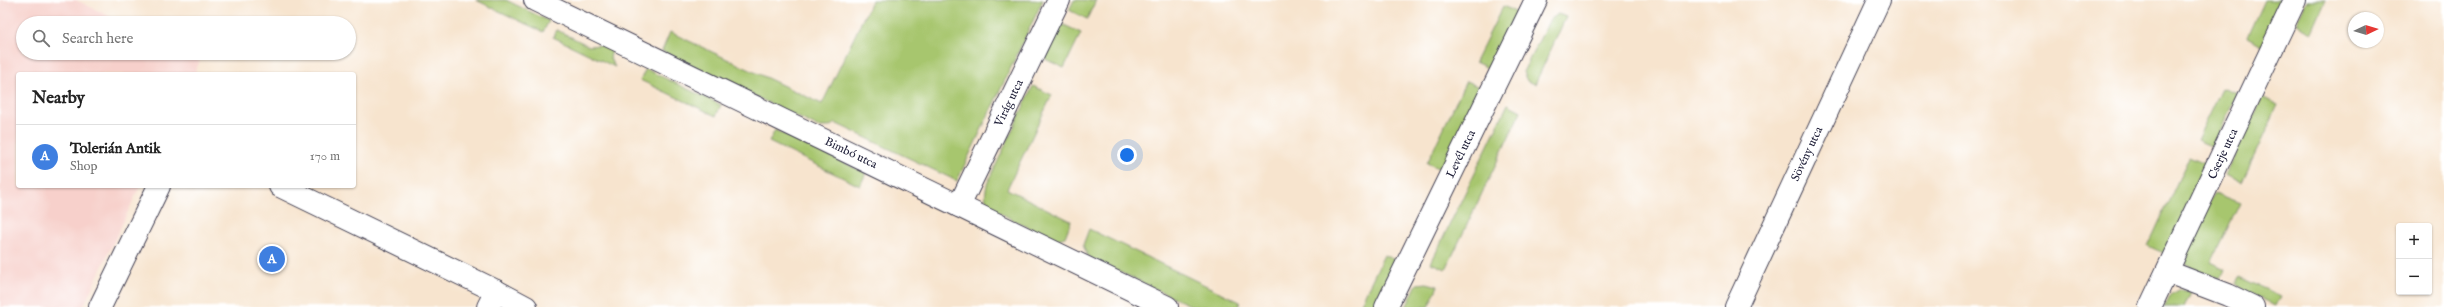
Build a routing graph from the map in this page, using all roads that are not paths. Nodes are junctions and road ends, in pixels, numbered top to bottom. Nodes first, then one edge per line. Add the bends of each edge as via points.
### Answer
1 (535, 0) edge
2 (1059, 0) edge
3 (1536, 0) edge
4 (1879, 0) edge
5 (2295, 0) edge
6 (158, 188) edge
7 (284, 188) edge
8 (959, 206) junction
9 (2168, 272) junction
10 (492, 299) edge
11 (100, 307) edge
12 (526, 307) edge
13 (1168, 307) edge
14 (1386, 307) edge
15 (1736, 307) edge
16 (2150, 307) edge
17 (2252, 307) edge

1 - 8 street, Bimbó utca
2 - 8 street, Virág utca
3 - 14 street, Levél utca
4 - 15 street, Sövény utca
5 - 9 street, Cserje utca
6 - 11 street
7 - 10 street
8 - 13 street, Bimbó utca
9 - 16 street, Cserje utca
9 - 17 street
10 - 12 street

